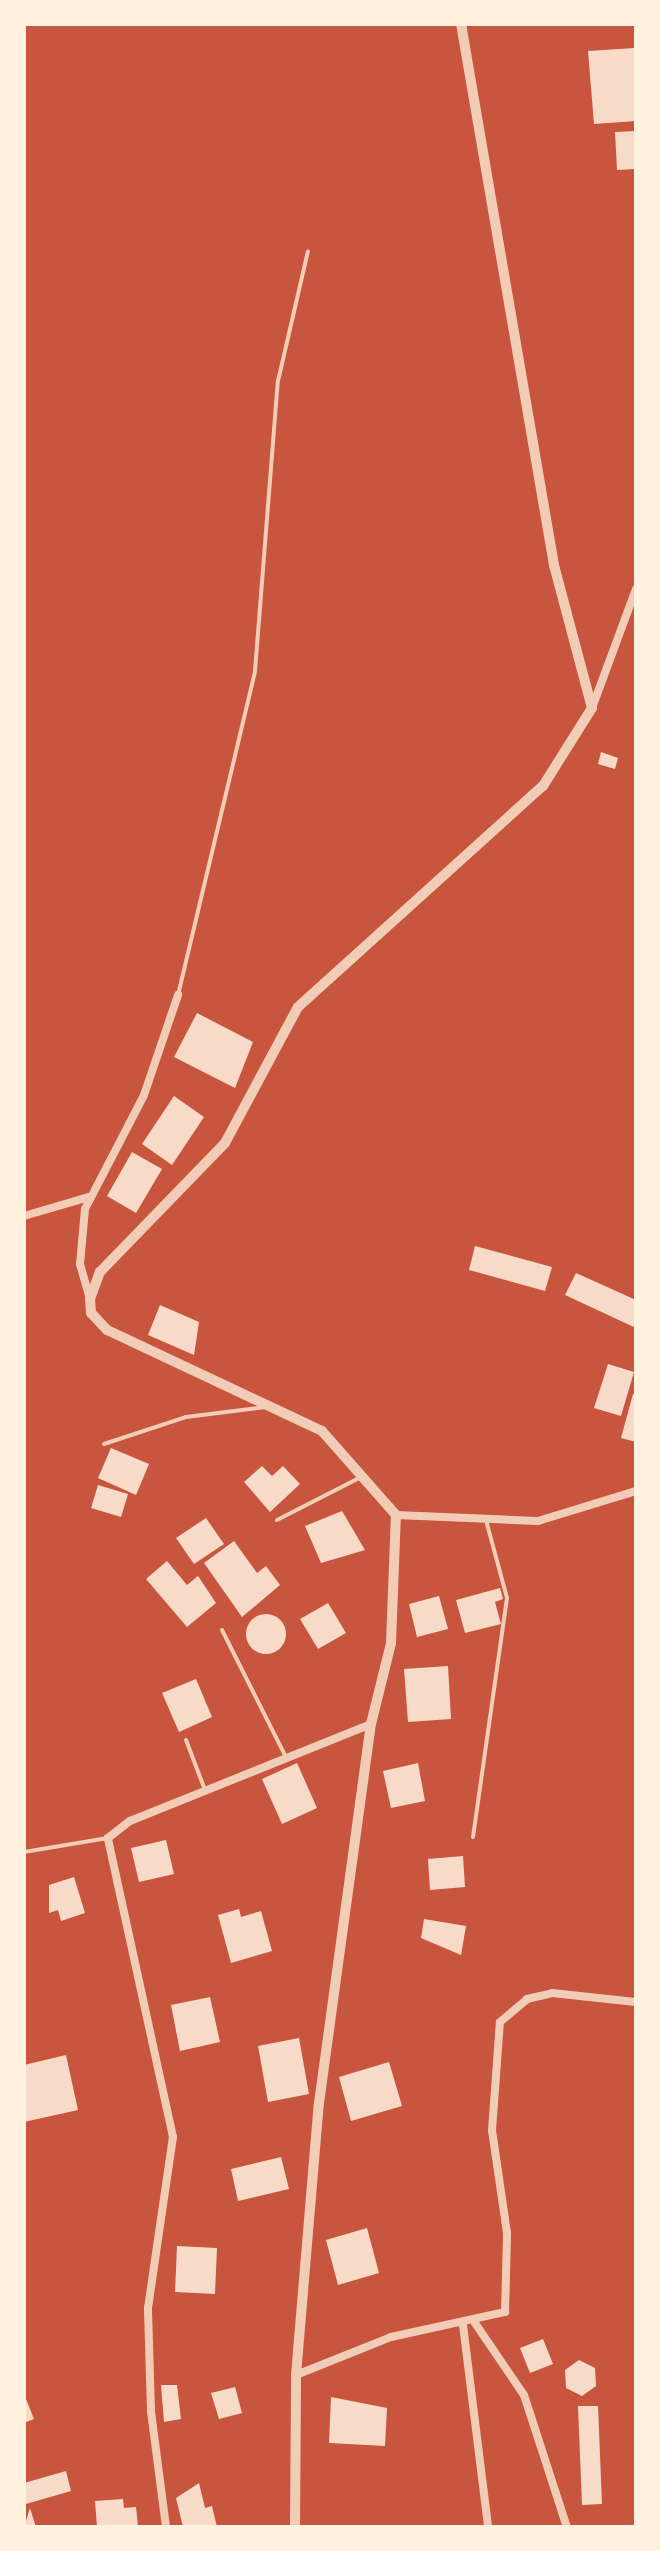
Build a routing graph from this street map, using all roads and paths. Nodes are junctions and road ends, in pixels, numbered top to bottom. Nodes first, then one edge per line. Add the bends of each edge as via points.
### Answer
1 (461, 24) edge
2 (308, 251) dead end
3 (636, 589) edge
4 (592, 708) junction
5 (178, 995) joint
6 (89, 1197) junction
7 (24, 1216) edge
8 (90, 1299) junction
9 (279, 1406) junction
10 (104, 1444) dead end
11 (366, 1474) junction
12 (636, 1491) edge
13 (396, 1515) junction
14 (277, 1520) dead end
15 (486, 1520) junction
16 (222, 1630) dead end
17 (371, 1724) junction
18 (186, 1740) dead end
19 (287, 1758) junction
20 (206, 1790) junction
21 (473, 1837) dead end
22 (108, 1838) junction
23 (24, 1852) edge
24 (636, 2002) edge
25 (475, 2323) junction
26 (463, 2325) junction
27 (296, 2375) junction
28 (166, 2527) edge
29 (295, 2527) edge
30 (488, 2527) edge
31 (567, 2527) edge

1 - 4 street via 554,565
2 - 5 lane via 278,381 255,671
3 - 4 street
4 - 8 street via 543,786 298,1007 225,1143 100,1272
5 - 6 street via 144,1095
6 - 7 street
6 - 8 street via 80,1242
8 - 9 street via 91,1313 107,1330
9 - 10 lane via 186,1417
9 - 11 street via 322,1431
11 - 13 street
11 - 14 lane
12 - 15 street via 552,1519
13 - 15 street
13 - 17 street via 391,1643
15 - 21 lane via 507,1598
16 - 19 lane
17 - 19 street
17 - 27 street via 319,2103
18 - 20 lane
19 - 20 street
20 - 22 street
22 - 23 lane
22 - 28 street via 173,2137 148,2308 151,2411
24 - 25 street via 552,1993 527,1999 500,2022 492,2130 509,2288 505,2312
25 - 26 street
25 - 31 street via 524,2395
26 - 27 street via 391,2337
26 - 30 street
27 - 29 street

